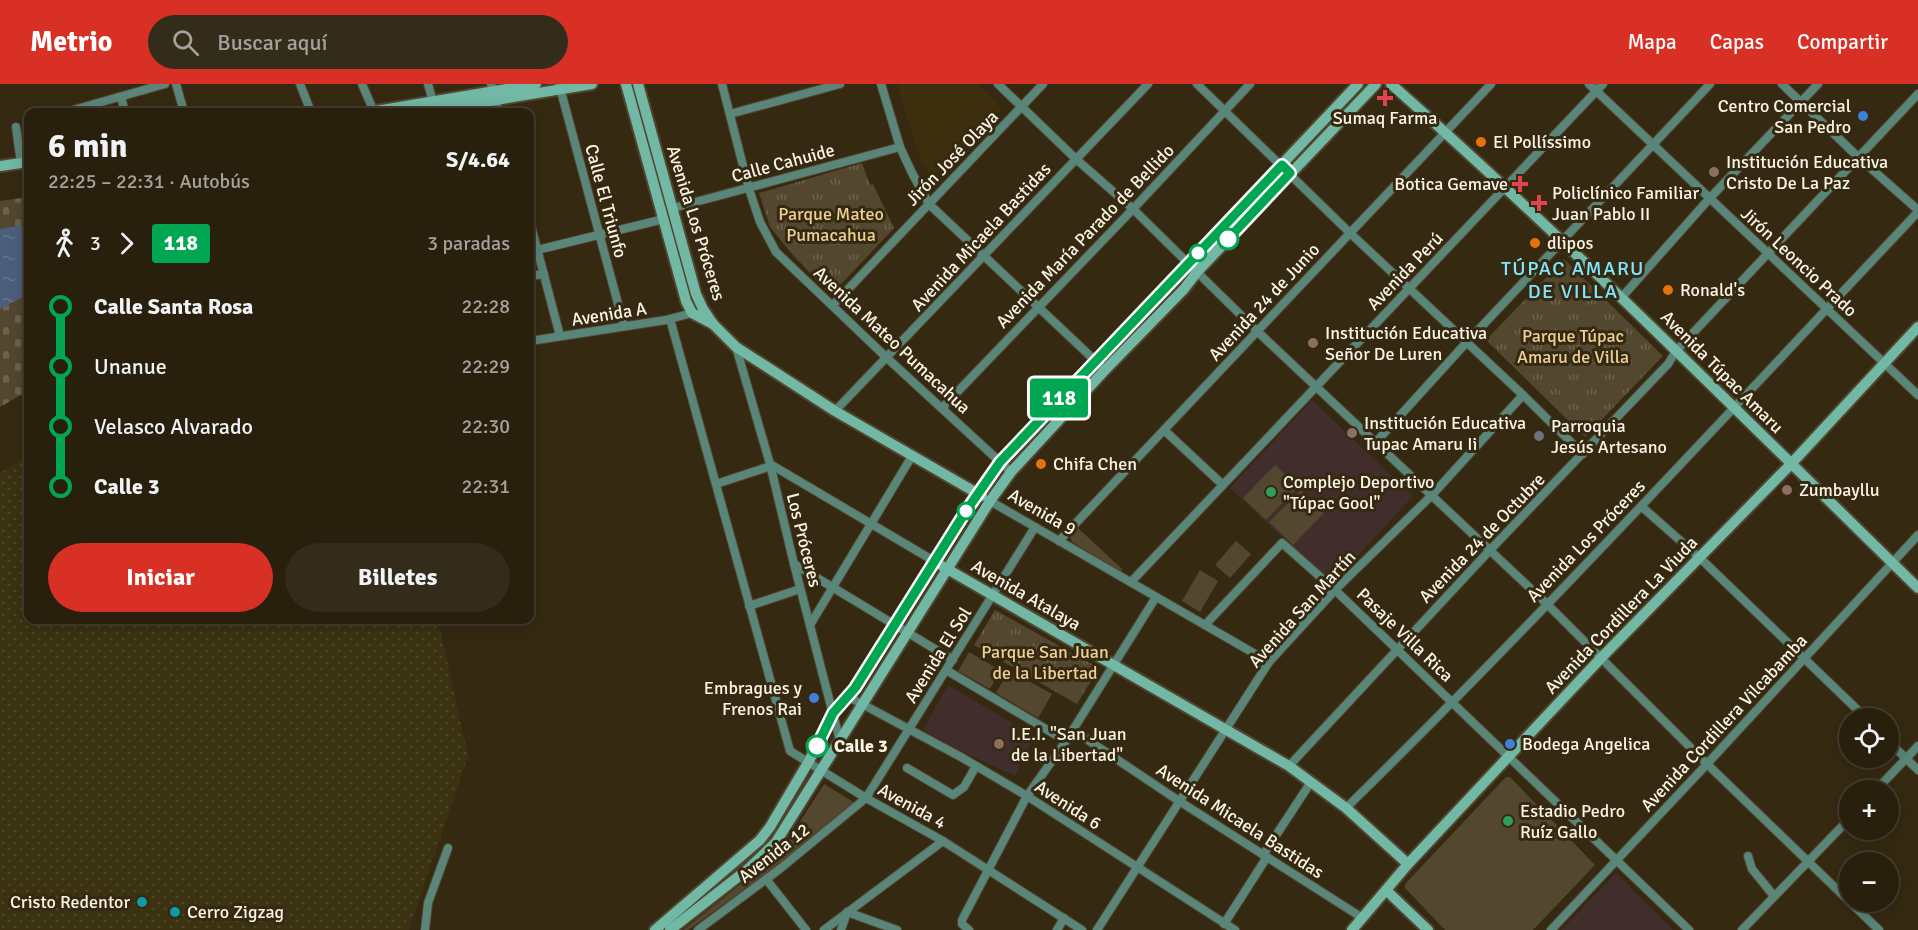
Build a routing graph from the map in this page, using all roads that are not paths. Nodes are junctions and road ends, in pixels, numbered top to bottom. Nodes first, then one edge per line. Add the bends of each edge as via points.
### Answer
1 (165, 84) edge
2 (176, 84) edge
3 (300, 84) edge
4 (362, 84) edge
5 (428, 84) edge
6 (536, 84) edge
7 (592, 84) edge
8 (626, 84) edge
9 (638, 84) edge
10 (722, 84) edge
11 (840, 84) edge
12 (881, 84) edge
13 (998, 84) edge
14 (1043, 84) edge
15 (1148, 84) edge
16 (1197, 84) edge
17 (1250, 84) edge
18 (1358, 84) edge
19 (1376, 84) edge
20 (1391, 84) edge
21 (1491, 84) edge
22 (1589, 84) edge
23 (1603, 84) edge
24 (1710, 84) edge
25 (1782, 84) edge
26 (1818, 84) edge
27 (560, 87) edge
28 (1596, 91) junction
29 (493, 92) edge
30 (1918, 94) edge
31 (121, 97) junction
32 (433, 102) junction
33 (1801, 102) junction
34 (1022, 107) junction
35 (81, 108) edge
36 (124, 108) edge
37 (183, 108) edge
38 (309, 108) edge
39 (371, 108) edge
40 (396, 108) edge
41 (438, 108) edge
42 (498, 108) edge
43 (1225, 110) junction
44 (730, 114) junction
45 (16, 127) dead end
46 (1446, 132) junction
47 (1654, 144) junction
48 (900, 147) junction
49 (1857, 156) junction
50 (24, 158) edge
51 (1076, 159) junction
52 (24, 162) edge
53 (1282, 165) junction
54 (0, 166) edge
55 (1290, 173) junction
56 (1506, 187) junction
57 (749, 189) junction
58 (1709, 199) junction
59 (929, 204) junction
60 (674, 208) junction
61 (1133, 209) junction
62 (1918, 211) edge
63 (664, 219) junction
64 (1350, 233) junction
65 (599, 235) junction
66 (534, 238) edge
67 (1563, 241) junction
68 (537, 250) junction
69 (1767, 253) junction
70 (984, 257) junction
71 (1188, 263) junction
72 (1197, 272) junction
73 (544, 274) junction
74 (534, 275) edge
75 (1409, 289) junction
76 (1622, 297) junction
77 (833, 305) junction
78 (1038, 307) junction
79 (1827, 308) junction
80 (692, 313) junction
81 (670, 319) junction
82 (713, 324) junction
83 (624, 326) junction
84 (1918, 327) edge
85 (1258, 332) junction
86 (560, 336) junction
87 (534, 340) edge
88 (1466, 343) junction
89 (736, 348) junction
90 (1676, 351) junction
91 (887, 358) junction
92 (1095, 360) junction
93 (1885, 363) junction
94 (1105, 370) junction
95 (1316, 387) junction
96 (1523, 394) junction
97 (1918, 395) edge
98 (942, 408) junction
99 (1734, 408) junction
100 (835, 411) junction
101 (1164, 430) junction
102 (1376, 442) junction
103 (1583, 454) junction
104 (912, 456) junction
105 (1000, 462) junction
106 (1791, 464) junction
107 (770, 465) junction
108 (1011, 472) junction
109 (716, 484) junction
110 (1223, 485) junction
111 (977, 494) junction
112 (1432, 495) junction
113 (990, 501) junction
114 (1642, 507) junction
115 (871, 524) junction
116 (1035, 527) junction
117 (1918, 535) edge
118 (1059, 541) junction
119 (1490, 550) junction
120 (1700, 558) junction
121 (934, 561) junction
122 (1892, 563) junction
123 (794, 564) junction
124 (947, 569) junction
125 (1131, 582) junction
126 (833, 588) junction
127 (1918, 588) edge
128 (800, 589) junction
129 (1335, 590) junction
130 (993, 595) junction
131 (1156, 597) junction
132 (1548, 605) junction
133 (749, 606) junction
134 (810, 625) junction
135 (895, 625) junction
136 (1205, 625) junction
137 (907, 633) junction
138 (1397, 650) junction
139 (1601, 658) junction
140 (1805, 658) junction
141 (952, 660) junction
142 (1269, 662) junction
143 (1114, 665) junction
144 (946, 670) junction
145 (847, 696) junction
146 (1454, 703) junction
147 (863, 705) junction
148 (1856, 708) edge
149 (833, 713) junction
150 (1225, 729) junction
151 (909, 730) junction
152 (1073, 730) junction
153 (840, 741) junction
154 (1066, 741) junction
155 (1918, 746) edge
156 (1899, 752) edge
157 (1509, 756) junction
158 (1906, 759) junction
159 (808, 762) junction
160 (1707, 764) junction
161 (976, 766) junction
162 (1289, 766) junction
163 (907, 768) dead end
164 (1918, 770) edge
165 (821, 771) junction
166 (1886, 780) edge
167 (1311, 782) junction
168 (1027, 796) junction
169 (866, 798) junction
170 (1179, 801) junction
171 (1346, 808) junction
172 (1839, 829) edge
173 (943, 841) junction
174 (448, 848) dead end
175 (1265, 856) junction
176 (1748, 856) dead end
177 (1616, 861) junction
178 (1807, 861) junction
179 (1408, 864) junction
180 (1137, 868) junction
181 (987, 870) junction
182 (766, 879) junction
183 (1386, 890) junction
184 (1774, 896) junction
185 (847, 912) junction
186 (1361, 917) junction
187 (1064, 918) junction
188 (1224, 924) junction
189 (880, 927) edge
190 (655, 929) edge
191 (425, 930) edge
192 (670, 930) edge
193 (698, 930) edge
194 (806, 930) edge
195 (824, 930) edge
196 (841, 930) edge
197 (897, 930) edge
198 (969, 930) edge
199 (1057, 930) edge
200 (1082, 930) edge
201 (1097, 930) edge
202 (1234, 930) edge
203 (1352, 930) edge
204 (1428, 930) edge
205 (1551, 930) edge
206 (1689, 930) edge
207 (1742, 930) edge
208 (1879, 930) edge

1 - 31 street
2 - 37 street
3 - 38 street
4 - 39 street
5 - 32 street
6 - 29 street
7 - 27 street
8 - 63 street, Avenida Los Próceres
9 - 60 street, Avenida Los Próceres
10 - 44 street, Avenida Mateo Pumacahua
11 - 44 street
12 - 48 street
13 - 34 street
14 - 34 street, Jirón José Olaya
15 - 51 street, Avenida Micaela Bastidas
16 - 43 street
17 - 43 street, Avenida María Parado de Bellido
18 - 53 street
19 - 55 street
20 - 46 street, Avenida Túpac Amaru
21 - 46 street, Avenida 24 de Junio
22 - 28 street, Jirón Leoncio Prado
23 - 28 street, Avenida Perú
24 - 47 street
25 - 33 street
26 - 33 street
27 - 29 street
27 - 65 street, Calle El Triunfo
28 - 47 street, Jirón Leoncio Prado
28 - 56 street, Avenida Perú
29 - 32 street
29 - 41 street
29 - 42 street
30 - 49 street, Avenida 24 de Octubre
31 - 35 street
31 - 36 street
32 - 40 street
33 - 49 street
33 - 58 street
34 - 51 street
34 - 59 street, Jirón José Olaya
43 - 53 street
43 - 61 street, Avenida María Parado de Bellido
44 - 57 street, Avenida Mateo Pumacahua
45 - 50 street
46 - 56 street, Avenida Túpac Amaru
46 - 64 street, Avenida 24 de Junio
47 - 58 street, Jirón Leoncio Prado
47 - 67 street
48 - 57 street, Calle Cahuide
48 - 59 street
49 - 62 street
49 - 69 street, Avenida 24 de Octubre
51 - 61 street
51 - 70 street, Avenida Micaela Bastidas
52 - 54 street
53 - 55 street
53 - 71 street
55 - 64 street
55 - 72 street
56 - 67 street, Avenida Túpac Amaru
56 - 75 street, Avenida Perú
57 - 60 street, Calle Cahuide
57 - 77 street, Avenida Mateo Pumacahua via 763,230 776,252
58 - 69 street, Jirón Leoncio Prado
58 - 76 street
59 - 70 street
59 - 77 street, Jirón José Olaya
60 - 82 street, Avenida Los Próceres via 696,294
61 - 71 street
61 - 78 street, Avenida María Parado de Bellido
62 - 79 street, Avenida Los Próceres
63 - 65 street
63 - 80 street, Avenida Los Próceres
64 - 75 street
64 - 85 street, Avenida 24 de Junio
65 - 68 street
65 - 83 street, Calle El Triunfo
66 - 68 street
67 - 76 street, Avenida Túpac Amaru
67 - 88 street
68 - 73 street
69 - 79 street, Jirón Leoncio Prado
69 - 90 street, Avenida 24 de Octubre
70 - 78 street
70 - 91 street, Avenida Micaela Bastidas
71 - 72 street
71 - 92 street
72 - 85 street
72 - 94 street
73 - 74 street
73 - 86 street
75 - 88 street
75 - 95 street, Avenida Perú
76 - 90 street, Avenida Túpac Amaru
77 - 91 street, Avenida Mateo Pumacahua
78 - 92 street
78 - 98 street, Avenida María Parado de Bellido
79 - 93 street, Jirón Leoncio Prado
79 - 99 street, Avenida Los Próceres
80 - 81 street, Avenida A
80 - 82 street, Avenida Los Próceres
81 - 83 street, Avenida A
81 - 109 street, Avenida 4
82 - 89 street, Avenida 9
83 - 86 street, Avenida A
84 - 93 street, Avenida Cordillera La Viuda
85 - 95 street
85 - 101 street, Avenida 24 de Junio
86 - 87 street, Avenida A
88 - 96 street
88 - 102 street
89 - 100 street, Avenida 9
89 - 107 street, Los Próceres
90 - 99 street, Avenida Túpac Amaru
90 - 103 street, Avenida 24 de Octubre
91 - 98 street, Avenida Mateo Pumacahua
91 - 100 street, Avenida Micaela Bastidas
92 - 94 street
92 - 105 street
93 - 97 street, Jirón Leoncio Prado
93 - 106 street, Avenida Cordillera La Viuda
94 - 108 street
95 - 102 street
95 - 110 street, Avenida Perú
96 - 103 street
96 - 112 street, Avenida San Martín
98 - 105 street, Avenida Mateo Pumacahua
99 - 106 street, Avenida Túpac Amaru
99 - 114 street, Avenida Los Próceres
100 - 104 street, Avenida 9
101 - 110 street
101 - 118 street, Avenida 24 de Junio
102 - 112 street
103 - 119 street, Avenida 24 de Octubre
104 - 111 street, Avenida 9
104 - 115 street
105 - 108 street, Avenida Mateo Pumacahua
105 - 111 street
106 - 120 street, Avenida Cordillera La Viuda
106 - 122 street, Avenida Túpac Amaru
107 - 109 street
107 - 115 street, Avenida Atalaya
107 - 123 street, Los Próceres
108 - 113 street
109 - 133 street, Avenida 4
110 - 125 street, Avenida Perú
111 - 113 street, Avenida 9
111 - 121 street
112 - 119 street
112 - 129 street, Avenida San Martín
113 - 116 street, Avenida 9
113 - 124 street
114 - 120 street
114 - 132 street, Avenida Los Próceres
115 - 121 street, Avenida Atalaya
115 - 126 street
116 - 118 street, Avenida 9
116 - 130 street, Avenida El Sol
117 - 122 street, Avenida Cordillera Vilcabamba
118 - 125 street, Avenida 9
119 - 132 street
119 - 138 street, Avenida 24 de Octubre
120 - 139 street, Avenida Cordillera La Viuda
120 - 140 street
121 - 124 street, Avenida Atalaya
121 - 135 street
122 - 127 street, Avenida Túpac Amaru
122 - 140 street, Avenida Cordillera Vilcabamba
123 - 126 street
123 - 128 street, Los Próceres
124 - 130 street, Avenida Atalaya
124 - 137 street
125 - 131 street, Avenida 9
126 - 134 street
126 - 135 street
128 - 133 street
128 - 134 street, Los Próceres
129 - 136 street, Pasaje Villa Rica via 1282,543
129 - 138 street, Pasaje Villa Rica
129 - 142 street, Avenida San Martín
130 - 141 street, Avenida El Sol
130 - 143 street, Avenida Atalaya
131 - 136 street, Avenida 9
131 - 143 street
132 - 139 street
132 - 146 street, Avenida Los Próceres
133 - 159 street, Avenida 4 via 790,751
134 - 149 street, Los Próceres
135 - 137 street
135 - 145 street
136 - 142 street, Avenida 9
137 - 141 street
137 - 147 street
138 - 146 street, Pasaje Villa Rica
138 - 162 street, Avenida 24 de Octubre
139 - 157 street, Avenida Cordillera La Viuda
139 - 160 street
140 - 148 street
140 - 160 street, Avenida Cordillera Vilcabamba
141 - 144 street, Avenida El Sol
142 - 150 street, Avenida San Martín
143 - 150 street, Avenida Atalaya
143 - 152 street
144 - 151 street, Avenida El Sol
144 - 154 street
145 - 147 street, Avenida 6
145 - 149 street
146 - 157 street, Pasaje Villa Rica
146 - 171 street, Avenida Los Próceres
147 - 151 street, Avenida 6
147 - 153 street
149 - 153 street, Los Próceres
149 - 159 street
150 - 162 street, Avenida Atalaya
150 - 170 street, Avenida San Martín
151 - 161 street, Avenida 6
151 - 169 street, Avenida El Sol
152 - 154 street
152 - 170 street, Avenida Micaela Bastidas
153 - 165 street
154 - 168 street
155 - 158 street
156 - 158 street
157 - 177 street, Pasaje Villa Rica
157 - 179 street, Avenida Cordillera La Viuda
158 - 164 street
158 - 166 street
159 - 165 street, Avenida 4
159 - 190 street via 760,840
160 - 177 street, Avenida Cordillera Vilcabamba
160 - 178 street
161 - 163 street via 964,787 953,795
161 - 168 street, Avenida 6
162 - 167 street, Avenida Atalaya
165 - 169 street, Avenida 4
165 - 192 street via 768,851
167 - 171 street, Avenida Atalaya
167 - 175 street
168 - 180 street, Avenida 6
168 - 181 street
169 - 173 street, Avenida 4
169 - 182 street, Avenida 12
170 - 175 street, Avenida Micaela Bastidas
170 - 180 street, Avenida San Martín
171 - 179 street, Avenida Atalaya
172 - 178 street
173 - 181 street, Avenida 4
173 - 185 street
174 - 191 street via 428,903
175 - 186 street, Avenida Micaela Bastidas
175 - 188 street
176 - 184 street via 1752,869
177 - 205 street, Avenida Cordillera Vilcabamba
177 - 206 street, Pasaje Villa Rica
178 - 184 street
178 - 208 street
179 - 183 street, Avenida Cordillera La Viuda
180 - 188 street, Avenida 6
180 - 201 street, Avenida San Martín
181 - 187 street, Avenida 4
181 - 198 street via 962,920
182 - 193 street, Avenida 12
182 - 194 street
183 - 186 street, Avenida Cordillera La Viuda
183 - 204 street
184 - 207 street
185 - 189 street
185 - 195 street
185 - 196 street
186 - 203 street, Avenida Cordillera La Viuda
187 - 199 street
187 - 200 street, Avenida 4
188 - 202 street, Avenida 6
189 - 197 street

